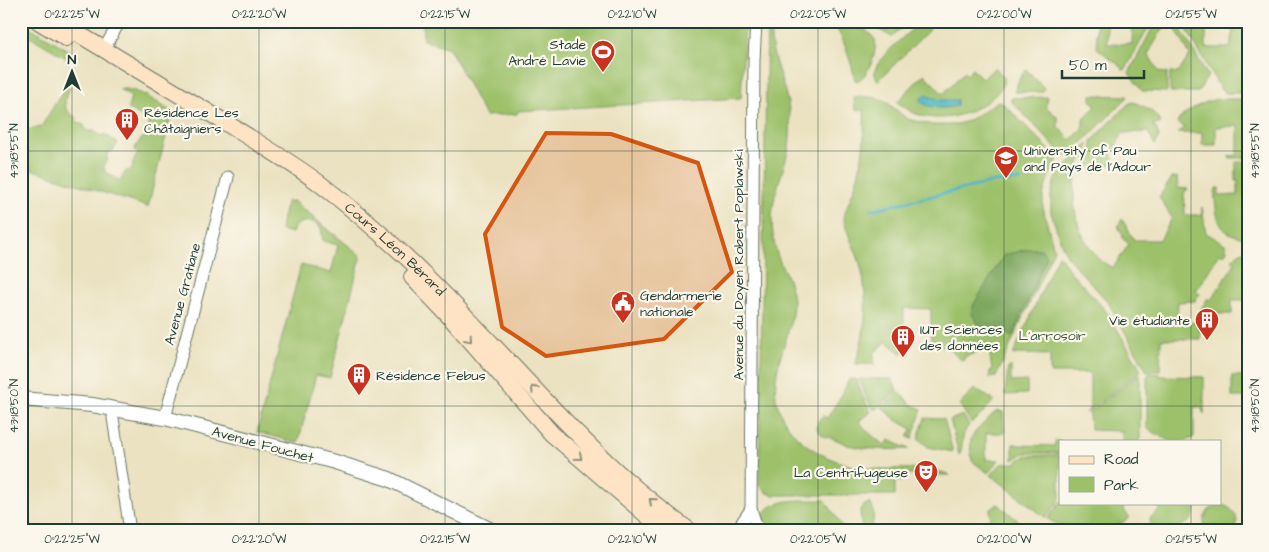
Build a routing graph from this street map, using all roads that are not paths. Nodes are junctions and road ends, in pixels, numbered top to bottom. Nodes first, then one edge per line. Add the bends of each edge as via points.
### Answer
1 (38, 21) edge
2 (57, 21) edge
3 (120, 21) edge
4 (756, 21) edge
5 (104, 49) junction
6 (228, 177) dead end
7 (21, 398) edge
8 (114, 409) junction
9 (165, 418) junction
10 (751, 509) junction
11 (130, 531) edge
12 (493, 531) edge
13 (665, 531) edge
14 (690, 531) edge
15 (736, 531) edge
16 (758, 531) edge

1 -> 13 main road, Cours Léon Bérard via 247,146 315,192 398,264 449,316 552,434
2 - 5 main road, Cours Léon Bérard
3 - 5 street
4 - 10 street, Avenue du Doyen Robert Poplawski
14 -> 5 main road, Cours Léon Bérard via 608,464 434,284 332,193 254,140
6 - 9 street, Avenue Gratiane
7 - 8 street, Avenue Fouchet
8 - 9 street, Avenue Fouchet
8 - 11 street
9 - 12 street, Avenue Fouchet via 389,479
10 - 15 street
10 - 16 street, Avenue du Doyen Robert Poplawski

